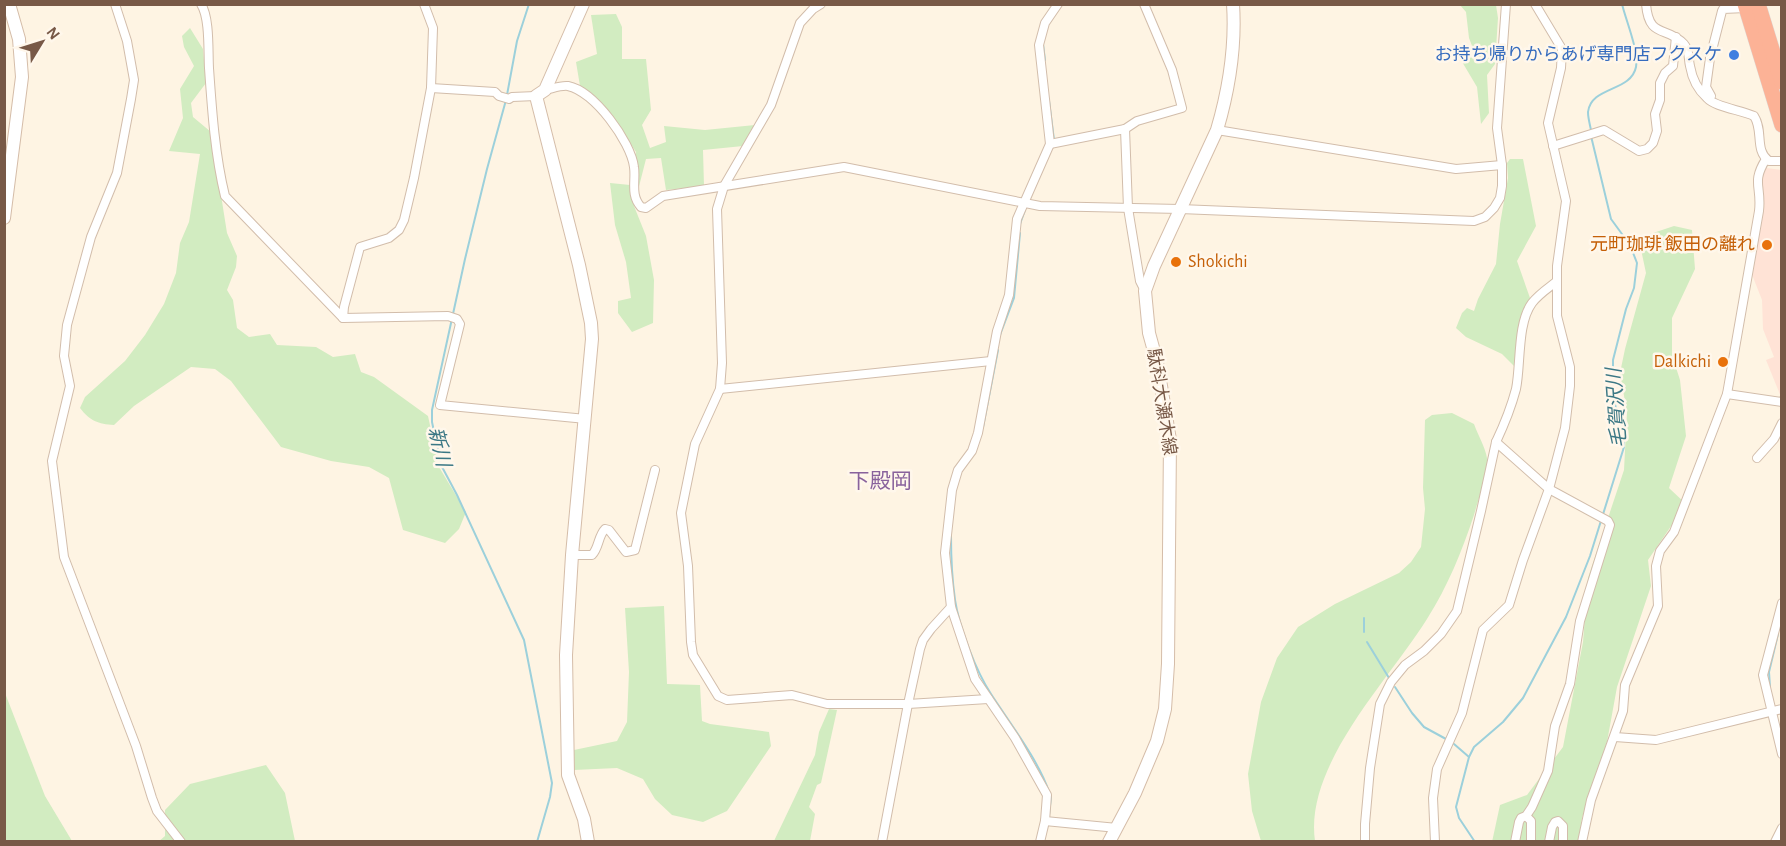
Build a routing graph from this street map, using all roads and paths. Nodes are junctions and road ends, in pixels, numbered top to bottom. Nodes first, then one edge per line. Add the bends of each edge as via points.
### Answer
1 (9, 4) edge
2 (115, 4) edge
3 (201, 4) edge
4 (424, 4) edge
5 (583, 4) edge
6 (821, 4) edge
7 (1058, 4) edge
8 (1144, 4) edge
9 (1233, 4) edge
10 (1506, 4) edge
11 (1535, 4) edge
12 (1646, 4) edge
13 (1750, 6) edge
14 (1676, 37) junction
15 (1781, 78) edge
16 (431, 88) junction
17 (541, 93) junction
18 (1726, 106) junction
19 (1782, 125) edge
20 (1125, 129) junction
21 (1217, 130) junction
22 (1052, 144) junction
23 (1553, 146) junction
24 (1766, 159) junction
25 (1782, 161) edge
26 (1502, 165) junction
27 (724, 186) junction
28 (1025, 202) junction
29 (1128, 208) junction
30 (1180, 209) junction
31 (4, 218) edge
32 (1557, 282) junction
33 (1145, 291) junction
34 (343, 318) junction
35 (991, 362) junction
36 (720, 389) junction
37 (1727, 394) junction
38 (1782, 402) edge
39 (586, 419) junction
40 (1782, 423) edge
41 (1496, 442) junction
42 (1757, 458) dead end
43 (655, 470) dead end
44 (1549, 489) junction
45 (572, 555) junction
46 (1782, 603) edge
47 (951, 607) junction
48 (988, 699) junction
49 (908, 704) junction
50 (1782, 709) edge
51 (1770, 712) junction
52 (1615, 737) junction
53 (1782, 754) edge
54 (1526, 816) junction
55 (1045, 821) junction
56 (1117, 828) junction
57 (1782, 828) edge
58 (182, 842) edge
59 (588, 842) edge
60 (882, 842) edge
61 (1040, 842) edge
62 (1109, 842) edge
63 (1365, 842) edge
64 (1435, 842) edge
65 (1515, 842) edge
66 (1531, 842) edge
67 (1549, 842) edge
68 (1563, 842) edge
69 (1582, 842) edge
70 (1775, 842) edge

1 - 31 street via 19,39 22,77
2 - 58 street via 134,80 117,173 91,237 67,325 64,356 70,386 52,461 53,479 64,557 157,811
3 - 34 street via 206,19 212,106 225,196
4 - 16 street via 433,28
5 - 17 street
6 - 27 street via 800,23 771,105
7 - 22 street via 1045,23 1039,45
8 - 20 street via 1172,70 1182,108 1137,121
9 - 21 street, 駄科大瀬木線 via 1234,48
10 - 26 street via 1497,128
11 - 23 street via 1562,48 1548,123
12 - 14 street via 1647,17 1654,28
13 - 15 highway
13 - 18 street via 1724,9 1710,58 1706,89
13 - 19 highway
14 - 18 street via 1689,53 1695,83 1708,99
14 - 23 street via 1673,66 1660,83 1655,114 1657,131 1647,149 1639,151 1604,130
16 - 17 street via 495,92 505,98
16 - 34 street via 404,220 399,231 389,238 360,247
17 - 27 street via 569,86 584,94 608,117 627,146 634,166 634,195 641,207 646,208 663,196
17 - 39 street via 591,323
18 - 24 street via 1757,120 1760,147
20 - 22 street
20 - 29 street
21 - 26 street via 1456,170
21 - 30 street, 駄科大瀬木線
22 - 28 street
23 - 32 street via 1566,201
24 - 25 street
24 - 37 street via 1756,181 1759,211
26 - 30 street via 1500,198 1485,217 1474,221
27 - 28 street via 844,167
27 - 36 street via 717,209
28 - 29 street via 1040,206
28 - 35 street via 1017,219 1009,295
29 - 30 street
29 - 33 street
30 - 33 street, 駄科大瀬木線
32 - 41 street via 1541,293 1524,319 1515,391
32 - 44 street via 1557,316 1570,367 1570,386 1565,428
33 - 56 street, 駄科大瀬木線 via 1149,333 1170,440 1170,640 1165,709 1157,741
34 - 39 street via 453,317 460,324 440,405
35 - 36 street
35 - 47 street via 978,433 952,490 945,553
36 - 49 street via 695,444 681,513 688,566 690,642 700,670 718,696 727,700 792,695 827,704
37 - 38 street
37 - 52 street via 1674,532 1660,551 1656,566 1658,606 1625,685
39 - 45 street
40 - 42 street
41 - 44 street
41 - 63 street via 1457,611 1442,634 1405,665 1380,704 1370,768
43 - 45 street via 635,550 626,552 605,529 592,555
44 - 54 street via 1610,525 1580,621 1570,684 1555,726 1548,771
44 - 64 street via 1509,605 1483,630 1462,713 1437,769 1433,798
45 - 59 street via 566,655 568,775
46 - 51 street via 1763,675
47 - 48 street via 975,679
47 - 49 street via 923,640
48 - 49 street
48 - 55 street via 1016,738 1047,795
49 - 60 street
50 - 51 street
51 - 52 street via 1656,740
51 - 53 street
52 - 69 street via 1591,800
54 - 65 street via 1519,822
54 - 66 street via 1530,820
55 - 56 street
55 - 61 street
56 - 62 street, 駄科大瀬木線
57 - 70 street
67 - 68 street via 1552,827 1558,821 1563,826

